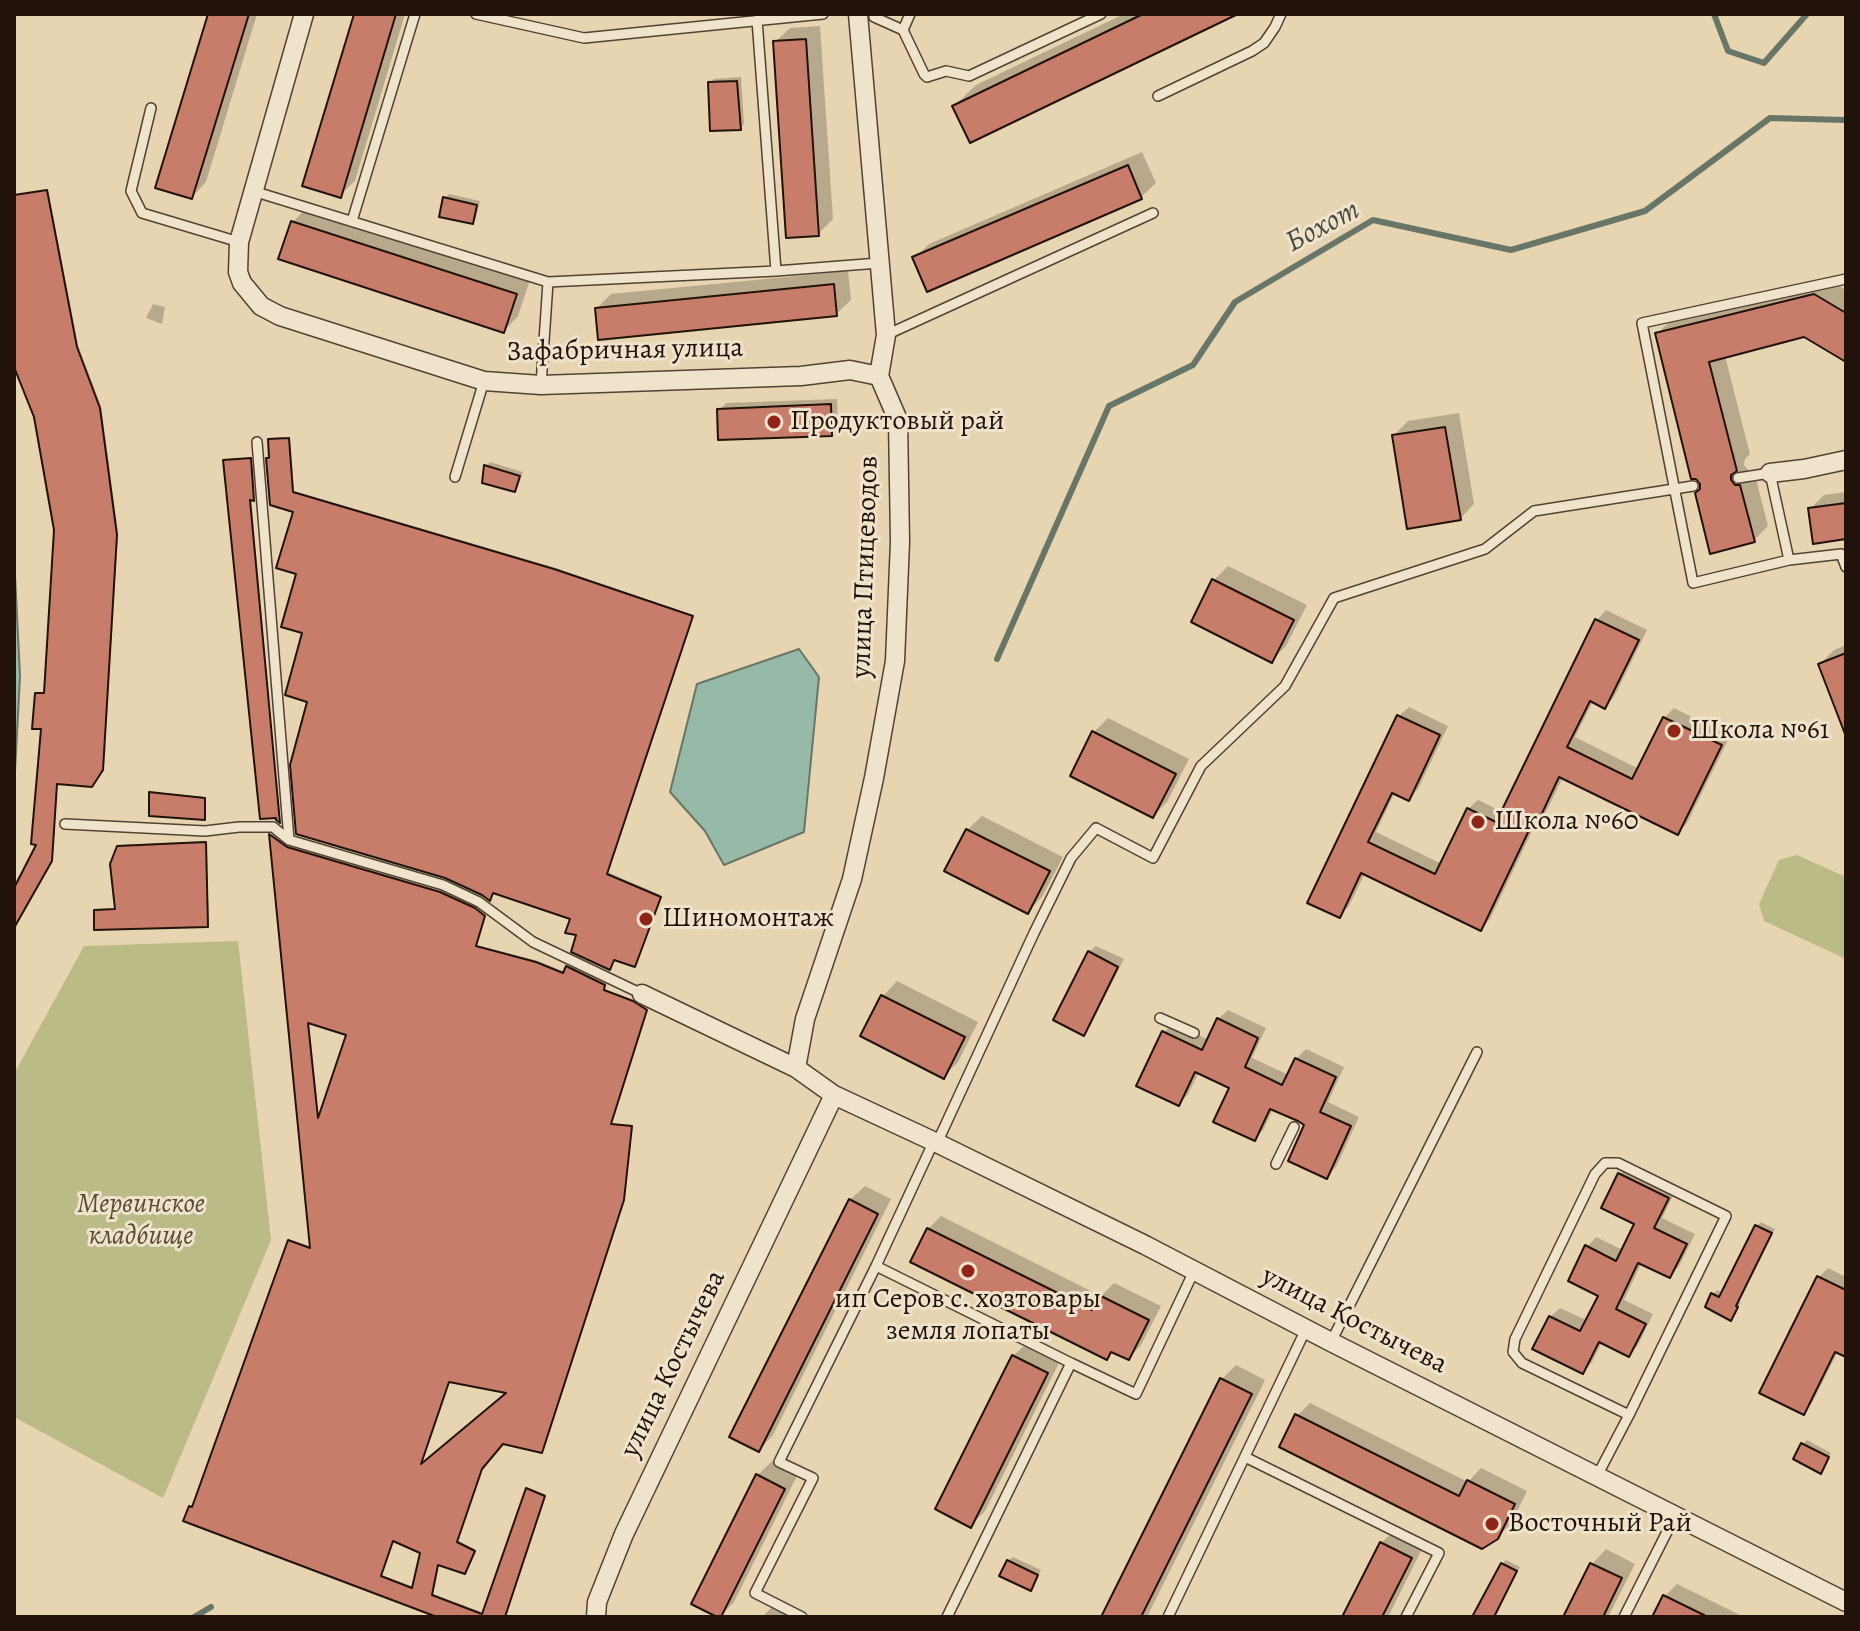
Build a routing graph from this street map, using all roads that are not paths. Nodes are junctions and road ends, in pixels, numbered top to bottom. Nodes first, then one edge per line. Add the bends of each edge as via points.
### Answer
1 (304, 14) edge
2 (415, 14) edge
3 (476, 14) edge
4 (823, 14) edge
5 (910, 14) edge
6 (1101, 14) edge
7 (1281, 14) edge
8 (867, 18) edge
9 (757, 20) junction
10 (903, 30) junction
11 (1158, 96) dead end
12 (151, 108) dead end
13 (253, 191) junction
14 (1153, 213) dead end
15 (352, 221) junction
16 (239, 242) junction
17 (879, 263) junction
18 (776, 271) junction
19 (1846, 279) edge
20 (548, 282) junction
21 (886, 335) junction
22 (879, 376) junction
23 (484, 381) junction
24 (541, 385) junction
25 (257, 442) dead end
26 (1846, 460) edge
27 (1770, 473) junction
28 (455, 477) dead end
29 (1738, 478) dead end
30 (1693, 486) dead end
31 (1674, 489) junction
32 (1844, 554) edge
33 (1789, 560) junction
34 (1846, 567) edge
35 (65, 824) dead end
36 (289, 840) junction
37 (642, 994) joint
38 (1160, 1018) dead end
39 (1194, 1033) dead end
40 (1477, 1052) dead end
41 (796, 1068) junction
42 (834, 1095) junction
43 (1294, 1127) dead end
44 (935, 1142) junction
45 (1276, 1164) dead end
46 (876, 1266) junction
47 (1194, 1271) junction
48 (1306, 1329) junction
49 (1331, 1342) junction
50 (1071, 1363) junction
51 (1629, 1415) junction
52 (1245, 1457) junction
53 (1597, 1476) junction
54 (1675, 1516) junction
55 (1846, 1602) edge
56 (596, 1617) edge
57 (802, 1617) edge
58 (947, 1617) edge
59 (1168, 1617) edge
60 (1406, 1617) edge
61 (1624, 1617) edge

1 - 13 street, Зафабричная улица
2 - 15 lane
3 - 9 lane via 584,38
4 - 9 lane
5 - 10 lane
6 - 10 lane via 969,76 946,71 927,77
7 - 11 lane via 1264,43
8 - 10 lane
8 - 17 street
9 - 18 lane
12 - 16 lane via 131,191 142,213
13 - 15 lane
13 - 16 street, Зафабричная улица
14 - 21 lane
15 - 20 lane
16 - 23 street, Зафабричная улица via 238,272 261,306
17 - 18 lane
17 - 21 street
18 - 20 lane
19 - 31 lane via 1642,323
20 - 24 lane
21 - 22 street
22 - 24 street, Зафабричная улица via 850,370
22 - 41 street, улица Птицеводов via 898,420 895,661 852,879 805,1019
23 - 24 street, Зафабричная улица
23 - 28 lane
25 - 36 lane
26 - 27 street
27 - 29 lane
27 - 33 lane
30 - 31 lane
31 - 33 lane via 1693,583
31 - 44 lane via 1534,511 1485,549 1334,598 1285,686 1201,766 1153,858 1096,828 1071,858
32 - 33 lane
32 - 34 lane
35 - 36 lane via 205,831 273,827
36 - 37 lane via 443,885 479,902 533,942
37 - 41 street, улица Костычева
38 - 39 lane
40 - 49 lane
41 - 42 street, улица Костычева
42 - 44 street, улица Костычева
42 - 56 street, улица Костычева via 624,1534
43 - 45 lane
44 - 46 lane
44 - 47 street, улица Костычева
46 - 50 lane
46 - 57 lane via 779,1462 813,1478 755,1593
47 - 48 street, улица Костычева
47 - 50 lane via 1136,1394
48 - 49 street, улица Костычева
48 - 52 lane
49 - 53 street, улица Костычева
50 - 58 lane
51 - 51 lane via 1522,1363 1513,1352 1575,1215 1605,1163 1618,1163 1726,1216
51 - 53 lane
52 - 59 lane
52 - 60 lane via 1439,1553
53 - 54 street, улица Костычева
54 - 55 street, улица Костычева
54 - 61 lane

